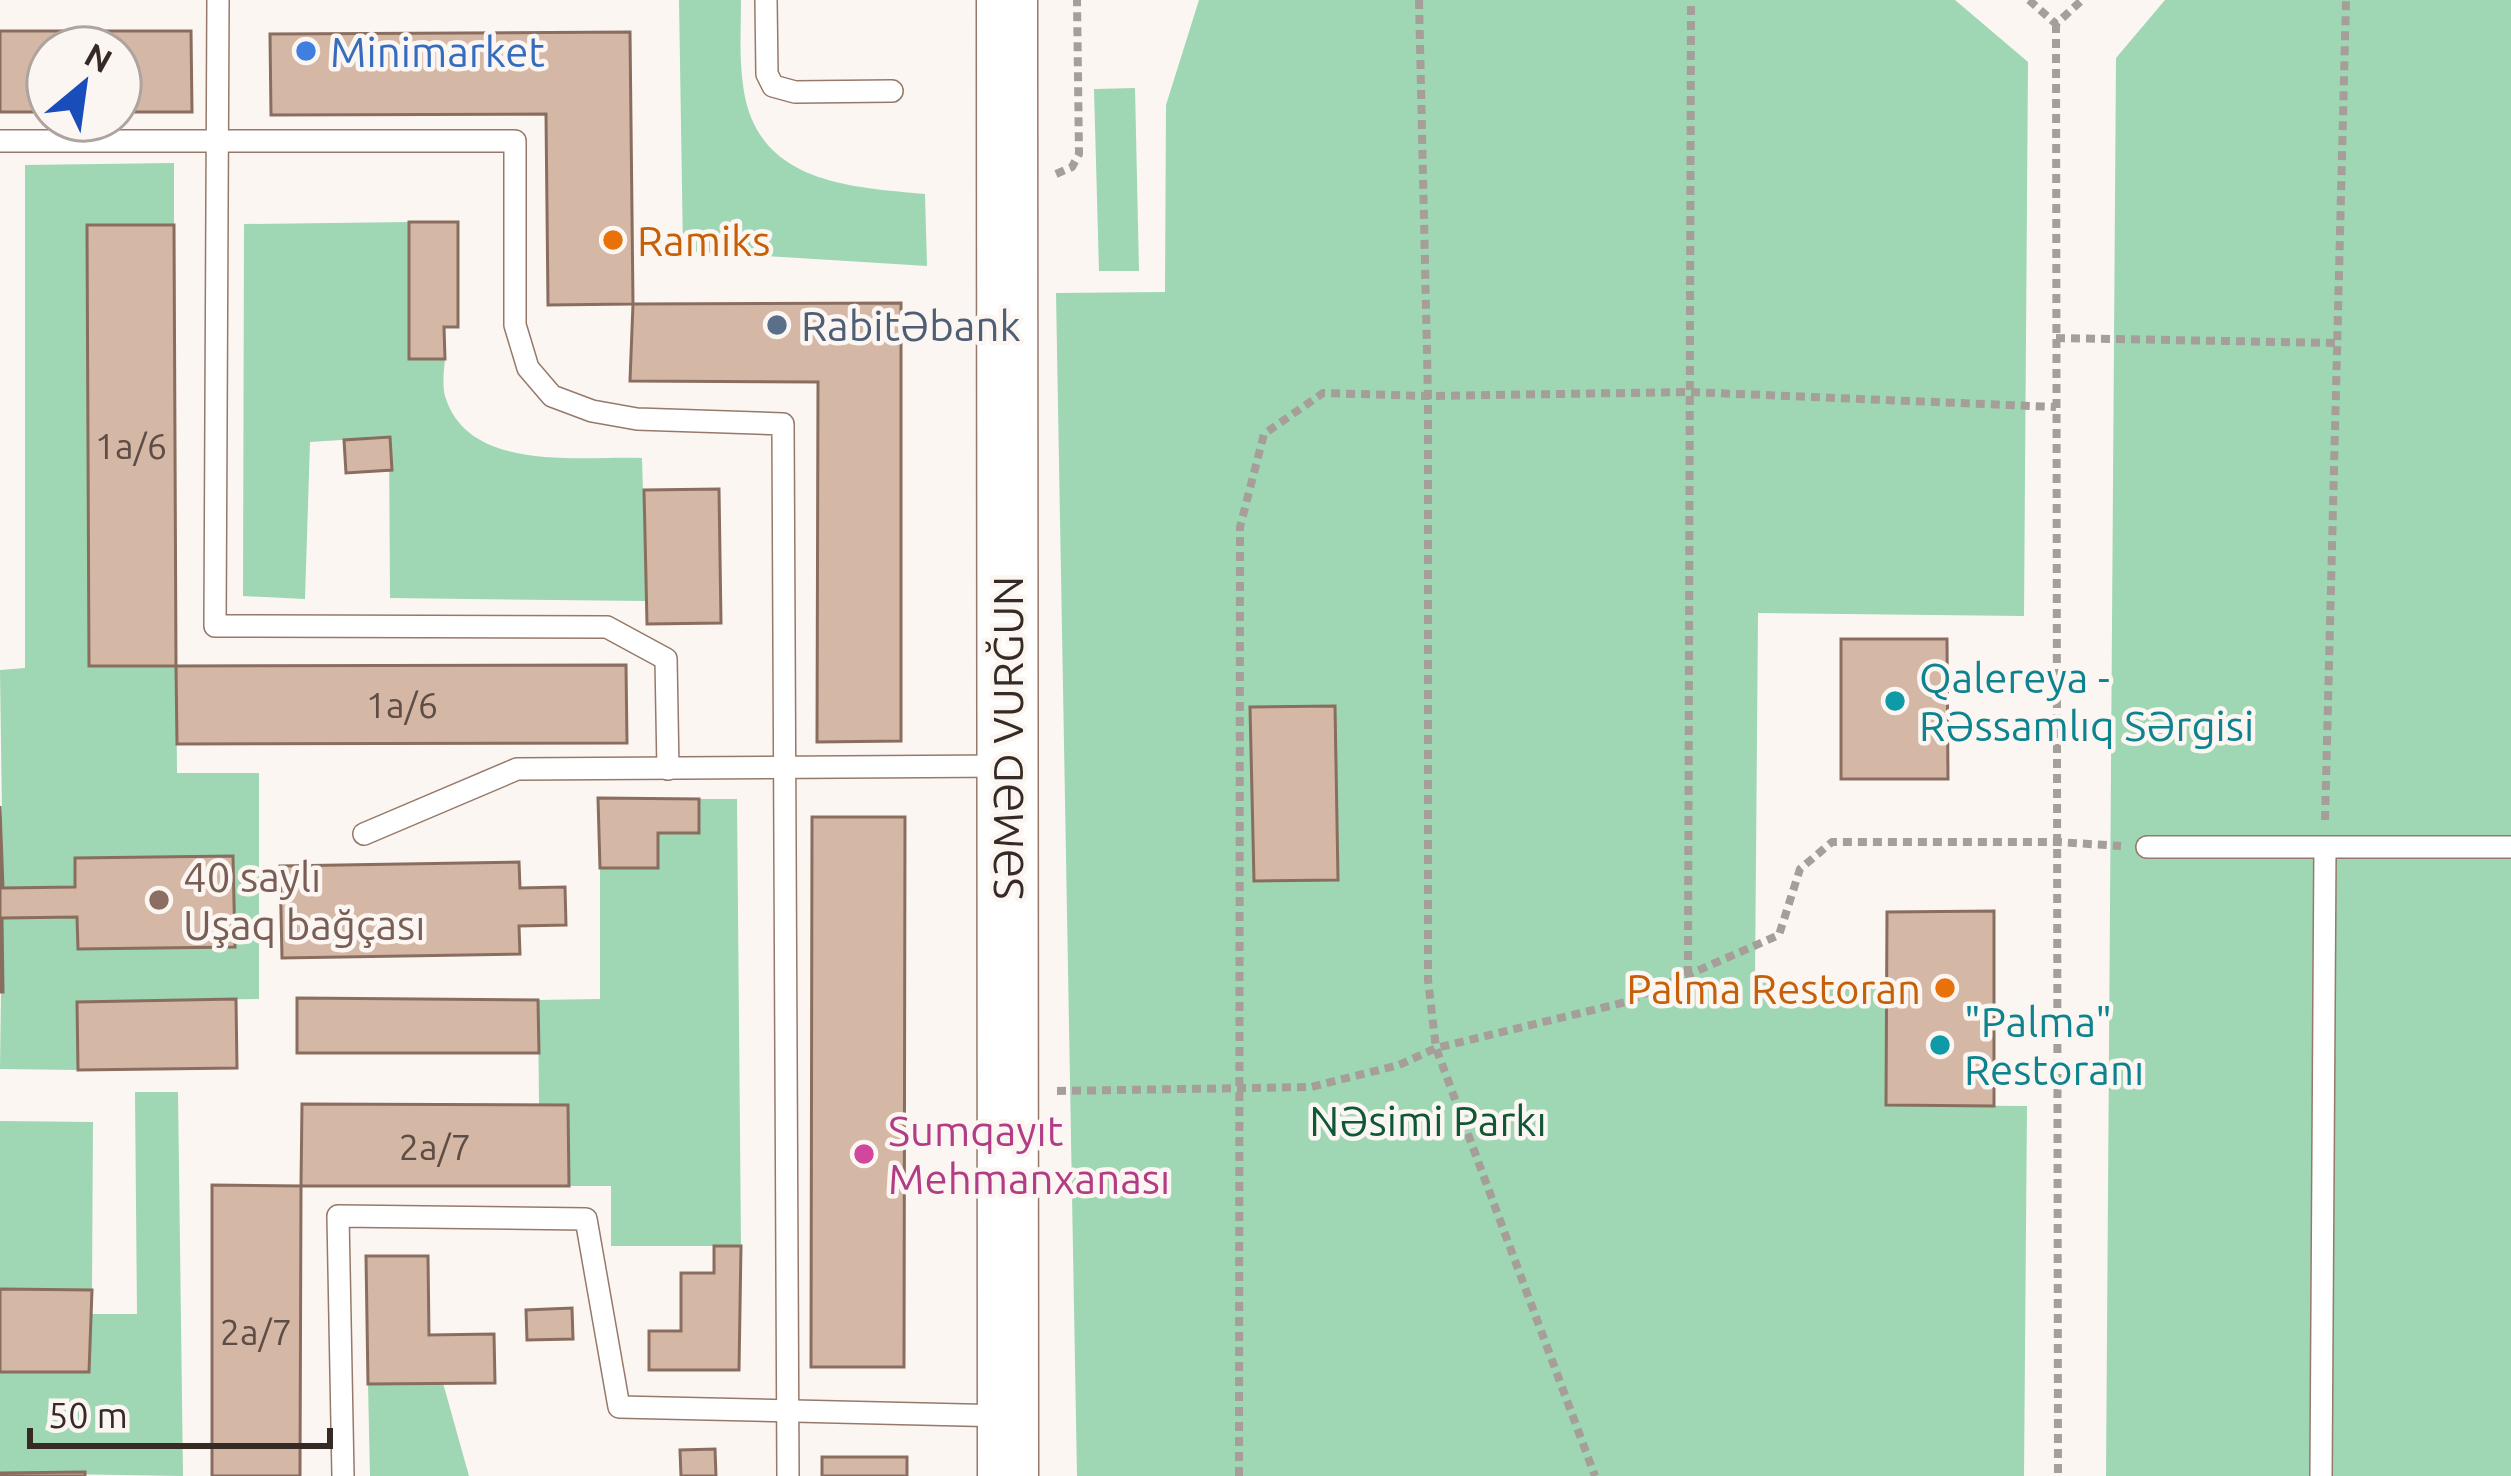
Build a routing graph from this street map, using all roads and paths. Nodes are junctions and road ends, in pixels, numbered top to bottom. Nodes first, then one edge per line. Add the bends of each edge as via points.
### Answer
1 (218, 0) edge
2 (766, 0) edge
3 (1006, 0) edge
4 (1077, 0) edge
5 (1419, 0) edge
6 (1691, 0) edge
7 (2029, 0) edge
8 (2082, 0) edge
9 (2346, 0) edge
10 (2056, 24) junction
11 (892, 91) dead end
12 (0, 141) edge
13 (218, 141) junction
14 (1007, 177) junction
15 (2056, 338) junction
16 (2337, 343) junction
17 (1690, 392) junction
18 (1429, 396) junction
19 (2056, 407) junction
20 (1007, 766) junction
21 (785, 768) junction
22 (668, 769) junction
23 (364, 834) dead end
24 (2058, 842) junction
25 (2511, 847) edge
26 (2147, 848) joint
27 (2325, 848) junction
28 (1688, 975) junction
29 (1436, 1048) junction
30 (1240, 1086) junction
31 (1007, 1093) junction
32 (788, 1408) junction
33 (1008, 1416) junction
34 (343, 1476) edge
35 (788, 1476) edge
36 (1008, 1476) edge
37 (1239, 1476) edge
38 (1595, 1476) edge
39 (2058, 1476) edge
40 (2321, 1476) edge

1 - 13 lane
2 - 11 lane via 773,86
3 - 14 main road, SƏMƏD VURĞUN
4 - 14 path via 1079,154 1061,174
5 - 18 path
6 - 17 path
7 - 10 path
8 - 10 path
9 - 16 path
10 - 15 path
12 - 13 lane
13 - 21 lane via 515,141 515,325 528,368 552,396 637,419 783,424
13 - 22 lane via 215,626 607,627 666,659
14 - 20 main road, SƏMƏD VURĞUN
15 - 16 path
15 - 19 path
16 - 27 path
17 - 18 path
17 - 19 path
17 - 28 path
18 - 29 path via 1428,980
18 - 30 path via 1322,393 1264,434 1240,527
19 - 24 path
20 - 21 lane
20 - 31 main road, SƏMƏD VURĞUN
21 - 22 lane
21 - 32 lane
22 - 23 lane via 517,769
24 - 26 path
24 - 28 path via 1832,842 1800,869 1779,935
24 - 39 path
25 - 27 lane
26 - 27 lane
27 - 40 lane
28 - 29 path via 1626,1002
29 - 30 path via 1311,1087
29 - 38 path
30 - 31 path
30 - 37 path
31 - 33 main road, SƏMƏD VURĞUN
32 - 33 lane
32 - 34 lane via 619,1407 586,1219 338,1216
32 - 35 lane
33 - 36 main road, SƏMƏD VURĞUN

